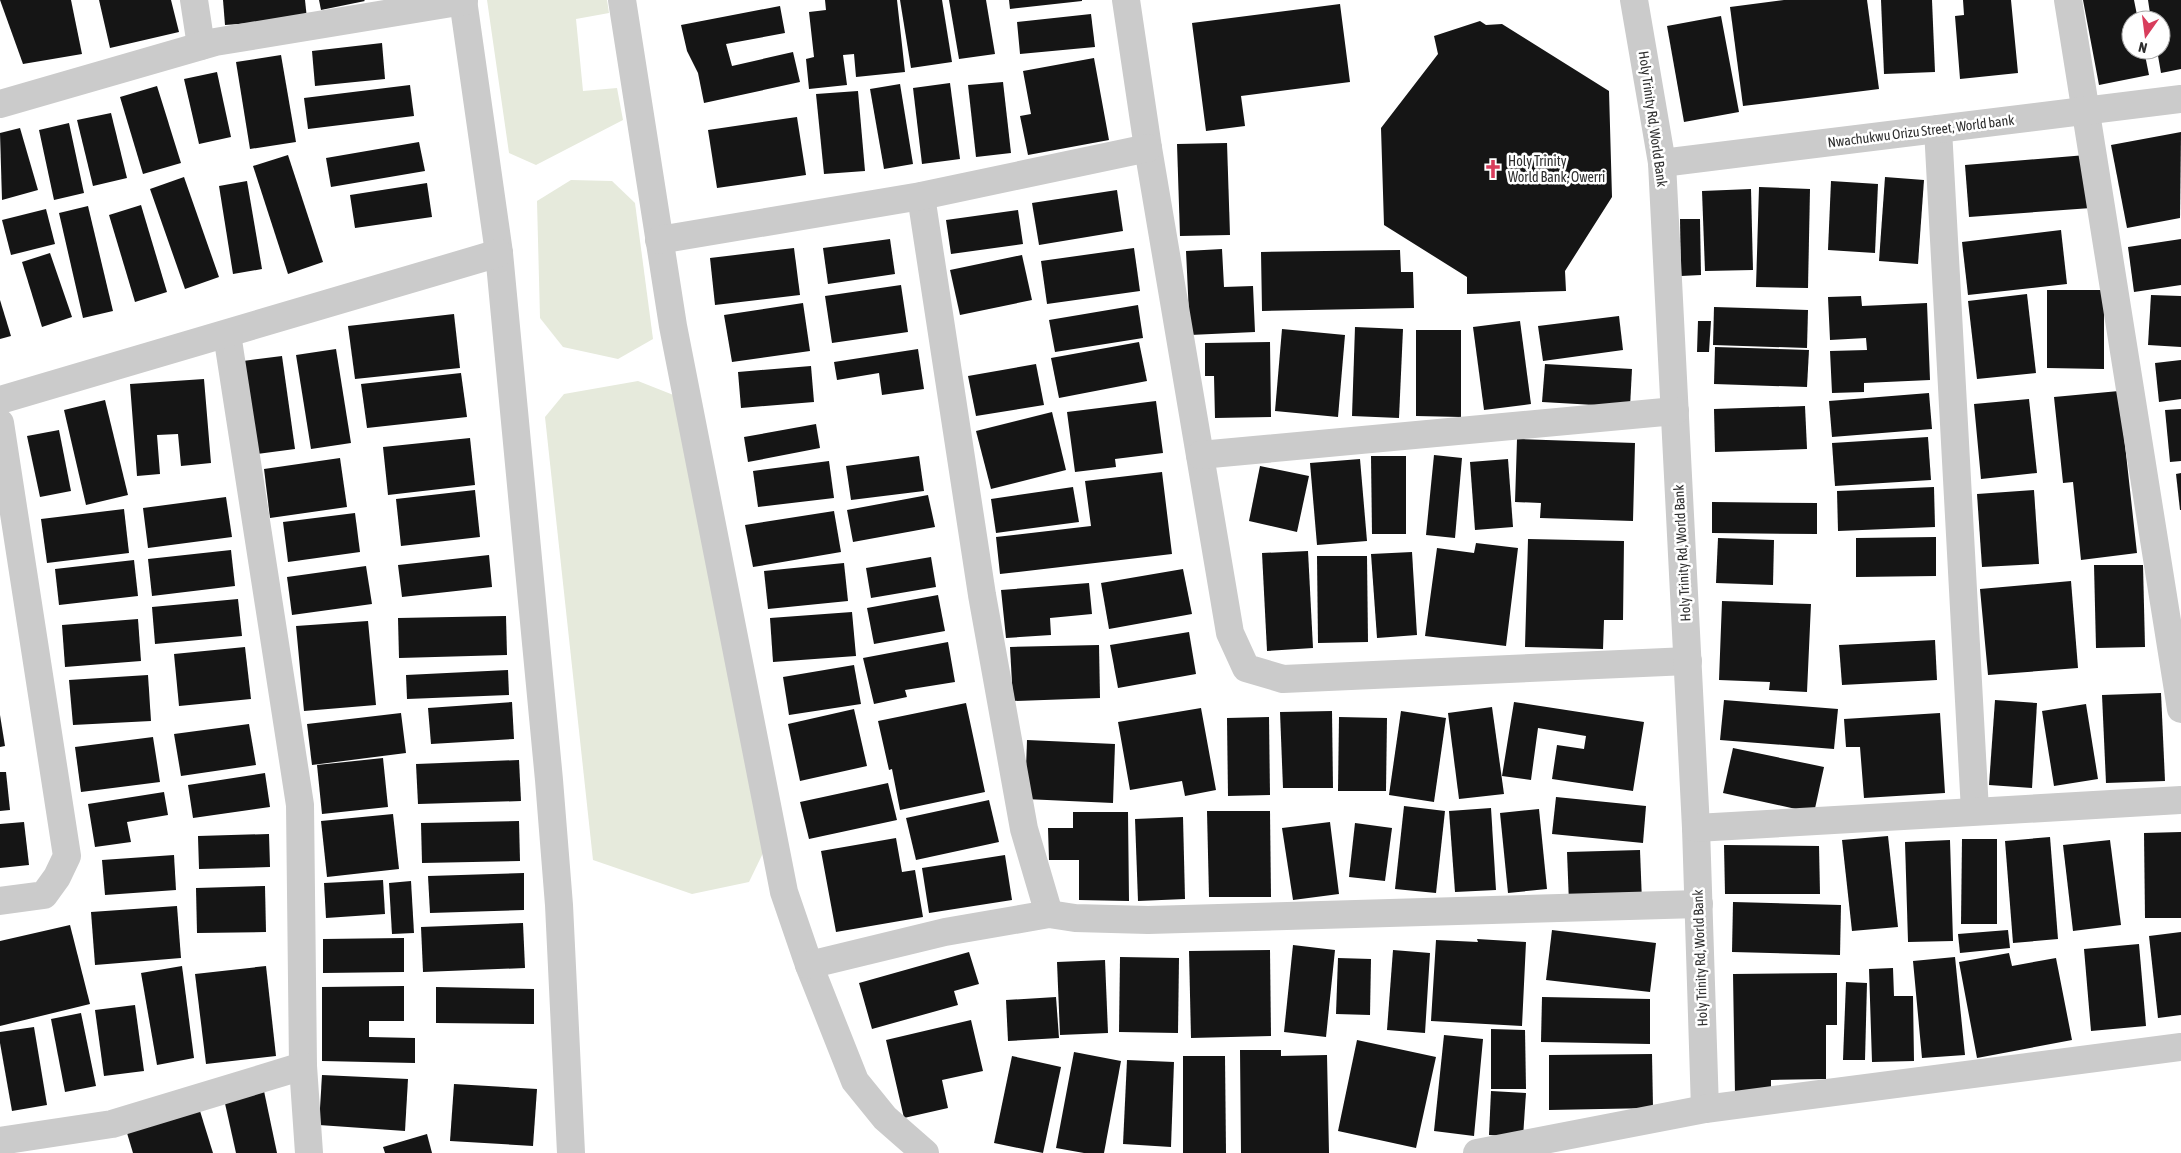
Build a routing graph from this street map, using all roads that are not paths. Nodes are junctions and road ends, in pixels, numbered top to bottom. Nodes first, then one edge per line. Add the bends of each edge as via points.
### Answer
1 (194, 0) edge
2 (1126, 0) edge
3 (1634, 0) edge
4 (2068, 0) edge
5 (464, 1) edge
6 (627, 1) edge
7 (201, 46) junction
8 (2181, 99) edge
9 (0, 104) edge
10 (2086, 111) junction
11 (1938, 129) junction
12 (1148, 148) junction
13 (1662, 163) junction
14 (921, 196) junction
15 (659, 240) junction
16 (500, 253) junction
17 (227, 334) junction
18 (0, 400) edge
19 (1675, 411) junction
20 (0, 423) edge
21 (1200, 455) junction
22 (1688, 661) junction
23 (2181, 709) edge
24 (2181, 800) edge
25 (1975, 811) junction
26 (1696, 828) junction
27 (0, 901) edge
28 (1699, 904) junction
29 (1050, 914) junction
30 (809, 965) junction
31 (2181, 1047) edge
32 (303, 1066) junction
33 (1705, 1108) junction
34 (0, 1141) edge
35 (309, 1153) edge
36 (571, 1153) edge
37 (925, 1153) edge
38 (1477, 1153) edge

1 - 7 street
2 - 12 street
3 - 13 street, Holy Trinity Rd, World Bank
4 - 10 street
5 - 7 street
5 - 16 street
6 - 15 street
7 - 9 street
8 - 10 street, Nwachukwu Orizu Street, World bank
10 - 11 street, Nwachukwu Orizu Street, World bank
10 - 23 street
11 - 13 street, Nwachukwu Orizu Street, World bank
11 - 25 street
12 - 14 street
12 - 21 street
13 - 19 street, Holy Trinity Rd, World Bank
14 - 15 street
14 - 29 street via 982,595 1024,829
15 - 30 street via 784,892
16 - 17 street
16 - 36 street via 559,905
17 - 18 street
17 - 32 street via 300,805
19 - 21 street
19 - 22 street, Holy Trinity Rd, World Bank
20 - 27 street via 67,856 44,895
21 - 22 street via 1230,633 1246,668 1283,679
22 - 26 street, Holy Trinity Rd, World Bank
24 - 25 street
25 - 26 street
26 - 28 street, Holy Trinity Rd, World Bank
28 - 29 street via 1148,920
28 - 33 street, Holy Trinity Rd, World Bank
29 - 30 street via 945,932
30 - 37 street via 855,1081 885,1118
31 - 33 street
32 - 34 street via 112,1124
32 - 35 street
33 - 38 street

